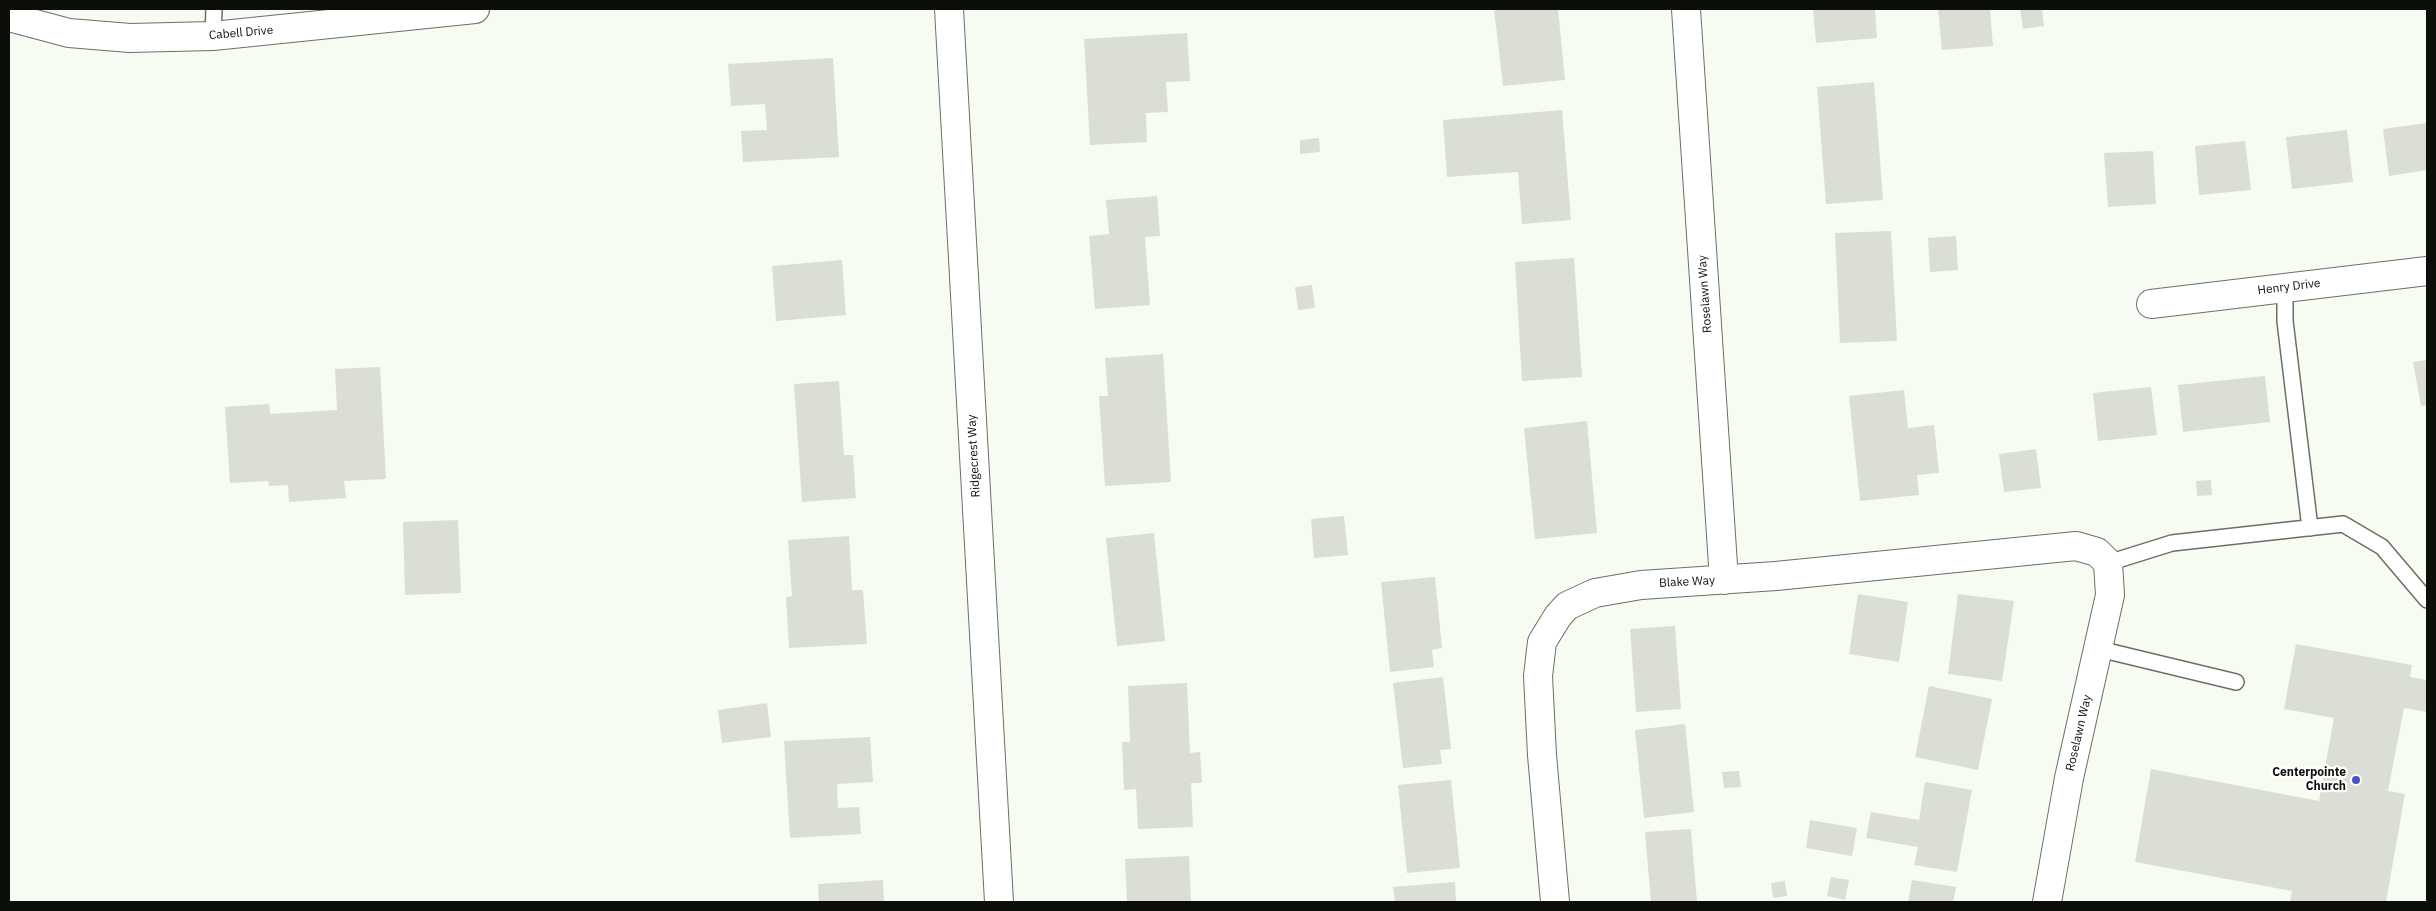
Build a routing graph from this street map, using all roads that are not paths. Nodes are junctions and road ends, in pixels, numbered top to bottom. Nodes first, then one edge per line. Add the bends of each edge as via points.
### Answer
1 (214, 9) edge
2 (476, 9) edge
3 (948, 9) edge
4 (1686, 9) edge
5 (384, 13) edge
6 (9, 17) edge
7 (213, 36) junction
8 (2427, 270) edge
9 (2285, 288) junction
10 (2151, 304) dead end
11 (2310, 528) junction
12 (2108, 564) junction
13 (1724, 580) junction
14 (2427, 600) edge
15 (2099, 649) junction
16 (2236, 682) dead end
17 (999, 902) edge
18 (1555, 902) edge
19 (2047, 902) edge

1 - 7 lane
2 - 5 street, Cabell Drive
3 - 17 street, Ridgecrest Way
4 - 13 street, Roselawn Way
5 - 7 street, Cabell Drive
6 - 7 street, Cabell Drive via 78,33 130,38
8 - 9 street, Henry Drive
9 - 10 street, Henry Drive
9 - 11 lane via 2285,321
11 - 12 lane via 2172,543
11 - 14 lane via 2343,524 2382,547
12 - 13 street, Blake Way via 2097,552 2076,546
12 - 15 street, Roselawn Way via 2110,596
13 - 18 street, Blake Way via 1641,585 1595,593 1568,606 1542,642 1538,676 1539,714
15 - 16 lane
15 - 19 street, Roselawn Way via 2069,778

